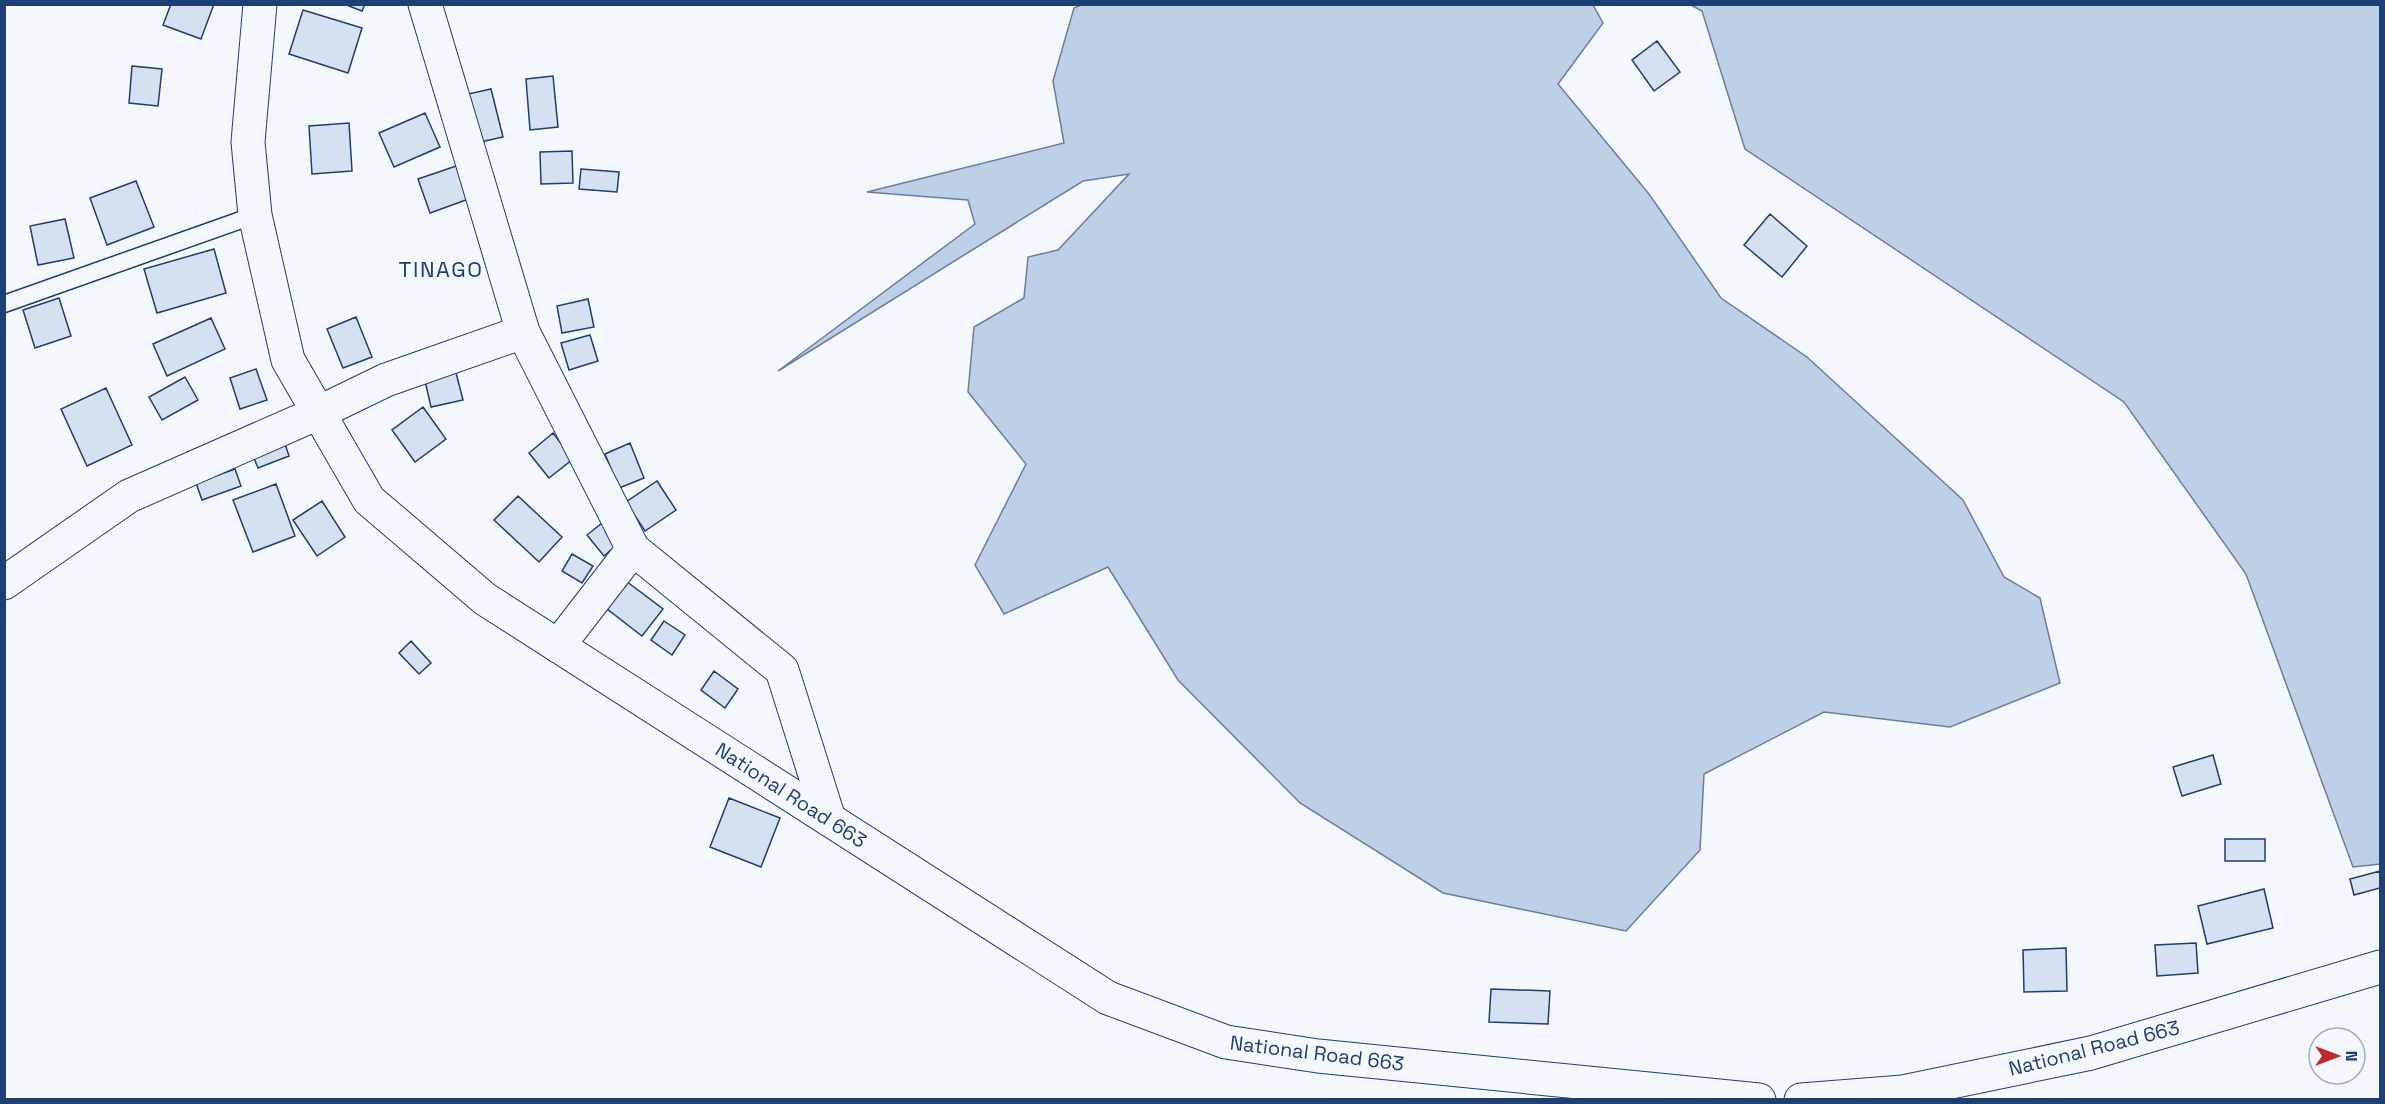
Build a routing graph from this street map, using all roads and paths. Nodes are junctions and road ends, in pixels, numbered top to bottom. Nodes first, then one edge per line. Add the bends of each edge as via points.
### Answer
1 (260, 4) edge
2 (425, 4) edge
3 (255, 215) junction
4 (4, 304) edge
5 (523, 332) junction
6 (318, 413) junction
7 (633, 549) junction
8 (4, 583) edge
9 (558, 646) junction
10 (829, 819) junction
11 (2380, 967) edge
12 (1759, 1100) edge
13 (1801, 1100) edge

1 - 3 main road, National Road 663 via 248,142
2 - 5 main road
3 - 4 lane
3 - 6 main road, National Road 663 via 288,360
5 - 6 main road via 386,380
5 - 7 main road
6 - 8 main road via 129,496
6 - 9 main road, National Road 663 via 369,500 485,599
7 - 9 main road
7 - 10 main road via 783,670
9 - 10 main road, National Road 663
10 - 12 main road, National Road 663 via 1108,998 1226,1042 1318,1056
11 - 13 main road, National Road 663 via 2091,1053 1903,1092

